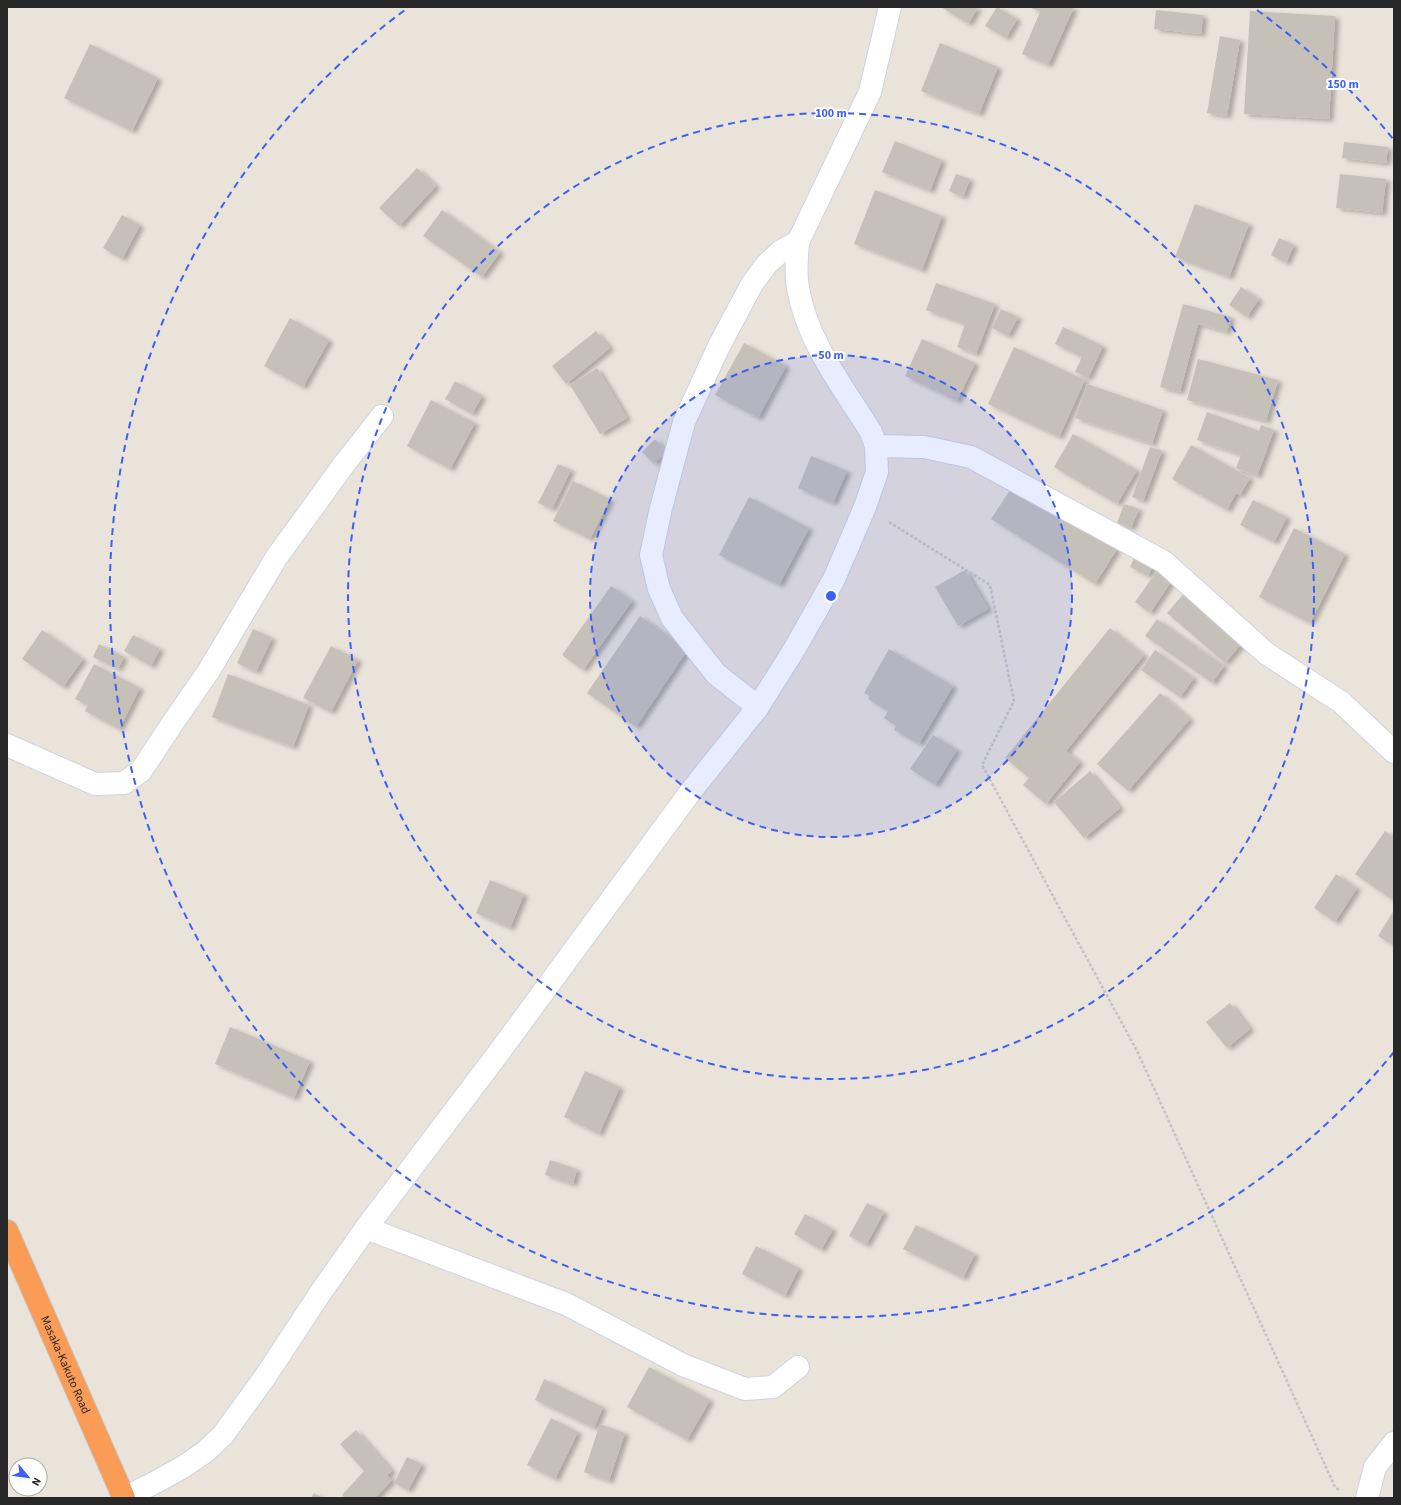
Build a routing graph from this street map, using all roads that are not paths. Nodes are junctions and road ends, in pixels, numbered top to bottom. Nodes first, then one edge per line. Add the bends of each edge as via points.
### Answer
1 (890, 7) edge
2 (798, 242) junction
3 (382, 416) dead end
4 (876, 446) junction
5 (758, 707) junction
6 (7, 745) edge
7 (1394, 752) edge
8 (366, 1228) junction
9 (7, 1231) edge
10 (798, 1367) dead end
11 (1394, 1444) edge
12 (124, 1498) edge
13 (1367, 1498) edge

1 - 2 street via 870,92
2 - 4 street via 797,287 805,316 818,346 871,432
2 - 5 street via 780,251 766,265 752,284 719,346 684,422 651,555 658,589 672,618 716,674
3 - 6 street via 276,558 208,672 141,772 124,783 96,784
4 - 5 street via 877,472 834,580
4 - 7 street via 924,447 971,457 1164,562 1267,654 1341,702
5 - 8 street via 690,791 497,1055
8 - 10 street via 566,1304 683,1365 745,1389 772,1387
8 - 12 street via 223,1435 205,1452
9 - 12 highway, Masaka-Kakuto Road
11 - 13 street via 1375,1467

